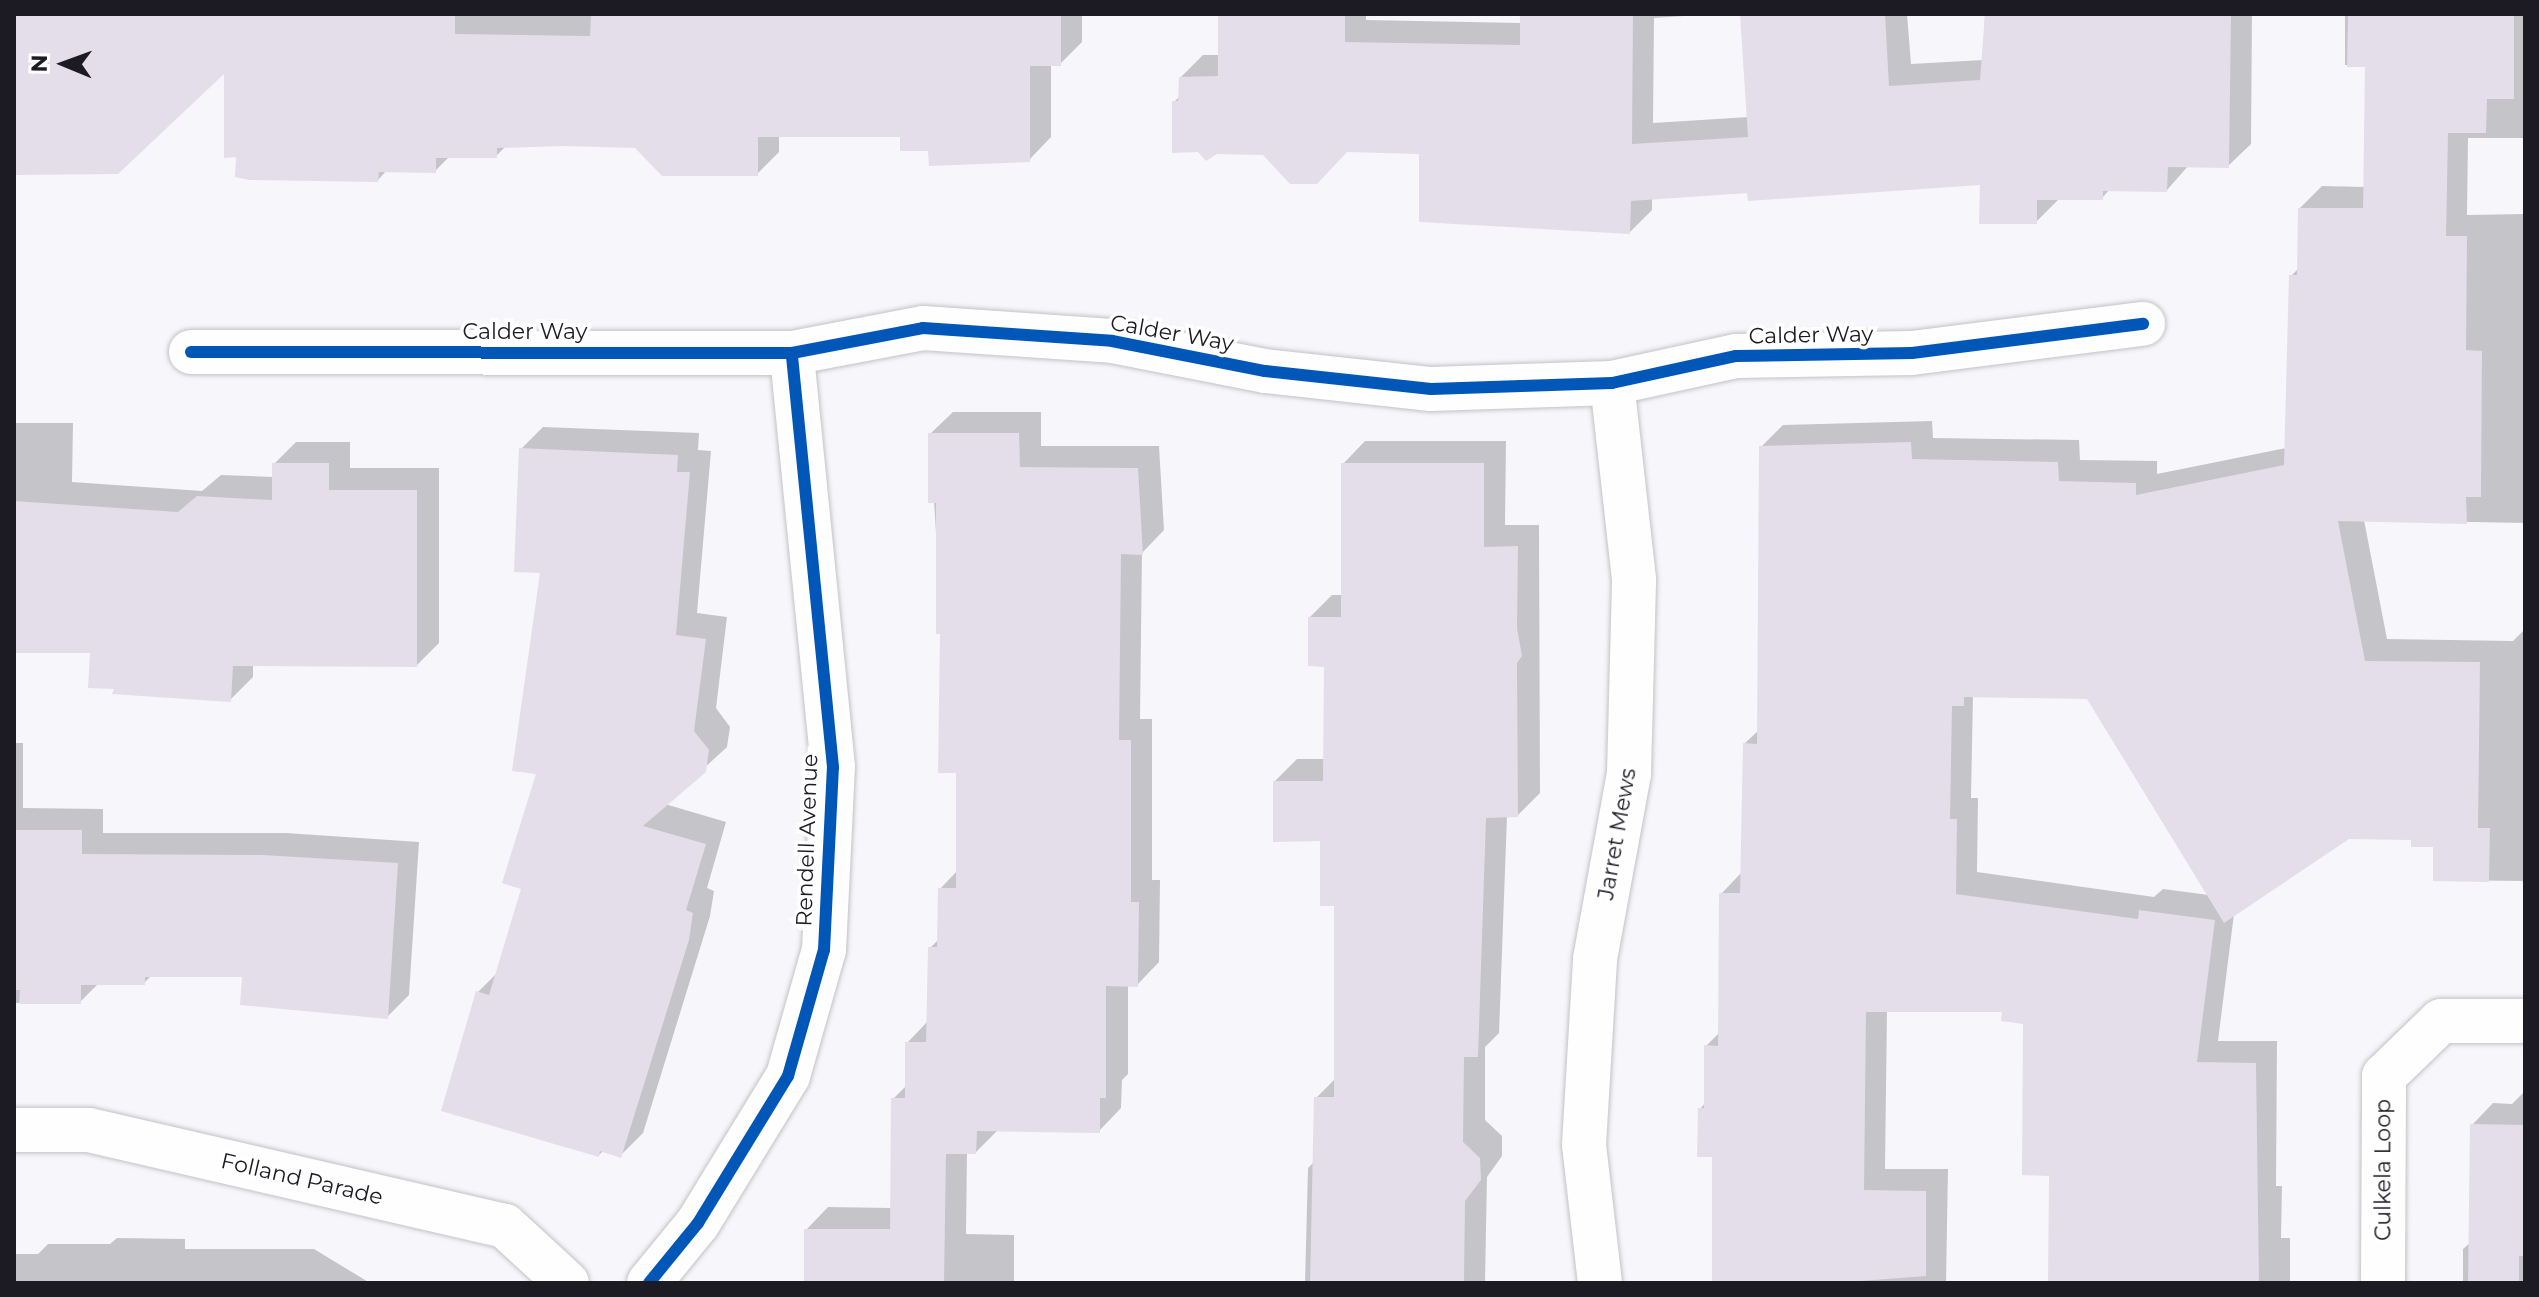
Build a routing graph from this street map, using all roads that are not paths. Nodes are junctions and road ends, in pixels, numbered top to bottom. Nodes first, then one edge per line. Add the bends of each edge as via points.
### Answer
1 (2143, 324) dead end
2 (191, 352) dead end
3 (792, 353) junction
4 (1612, 383) junction
5 (2525, 1021) edge
6 (14, 1130) edge
7 (567, 1283) edge
8 (649, 1283) edge
9 (1600, 1283) edge
10 (2383, 1283) edge

1 - 4 street, Calder Way via 1912,353 1736,356
2 - 3 street, Calder Way
3 - 4 street, Calder Way via 923,328 1112,341 1265,371 1431,389
3 - 8 street, Rendell Avenue via 833,767 824,950 788,1076 698,1223
4 - 9 street, Jarret Mews via 1634,579 1629,774 1595,959 1584,1145
5 - 10 street, Culkela Loop via 2441,1021 2384,1076
6 - 7 street, Folland Parade via 89,1130 505,1226

